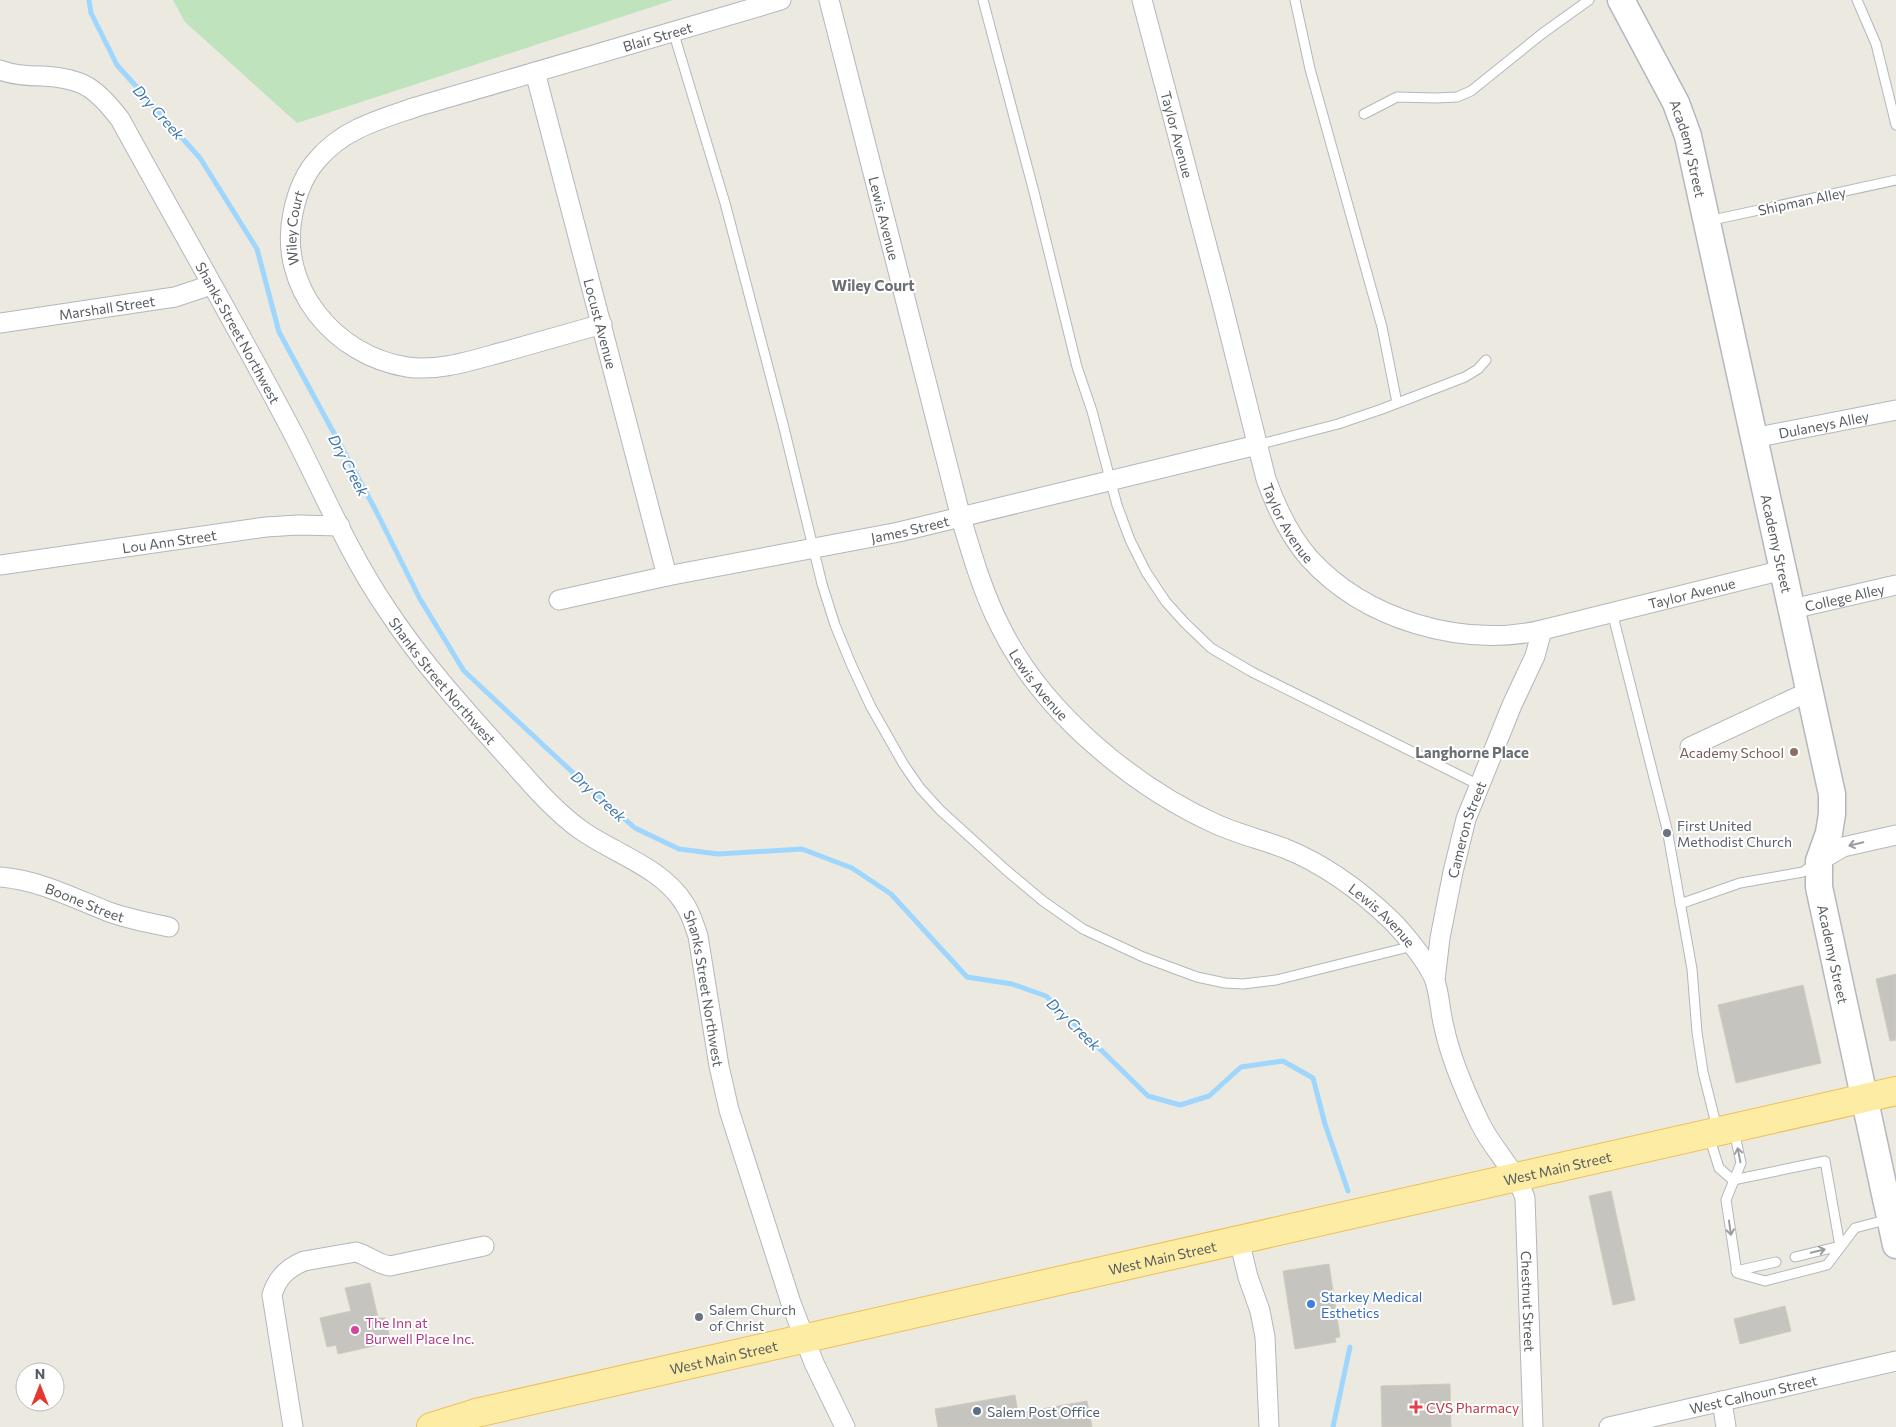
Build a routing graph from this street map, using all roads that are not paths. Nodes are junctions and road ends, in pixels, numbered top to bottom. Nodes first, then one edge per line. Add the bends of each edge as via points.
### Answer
1 (781, 0) edge
2 (829, 0) edge
3 (983, 0) edge
4 (1142, 0) edge
5 (1295, 0) edge
6 (1589, 0) edge
7 (1622, 0) edge
8 (1858, 0) edge
9 (673, 31) junction
10 (0, 70) edge
11 (535, 72) junction
12 (1364, 114) dead end
13 (1896, 125) edge
14 (1896, 180) edge
15 (1708, 221) junction
16 (211, 285) junction
17 (0, 324) edge
18 (602, 324) junction
19 (1486, 360) dead end
20 (1397, 403) junction
21 (1896, 410) edge
22 (1753, 438) junction
23 (1257, 445) junction
24 (1110, 481) junction
25 (961, 518) junction
26 (340, 526) junction
27 (813, 548) junction
28 (0, 566) edge
29 (1783, 570) junction
30 (667, 576) junction
31 (1896, 585) edge
32 (559, 600) dead end
33 (1792, 609) junction
34 (1612, 612) junction
35 (1542, 630) junction
36 (1810, 691) junction
37 (1690, 747) dead end
38 (1478, 785) junction
39 (1896, 835) edge
40 (1819, 861) junction
41 (0, 877) edge
42 (1680, 904) junction
43 (169, 927) dead end
44 (1413, 946) junction
45 (1435, 980) junction
46 (1896, 1092) edge
47 (1865, 1099) junction
48 (1720, 1131) junction
49 (1517, 1177) junction
50 (1733, 1180) junction
51 (1890, 1218) junction
52 (1239, 1240) junction
53 (1896, 1245) edge
54 (484, 1246) dead end
55 (1840, 1246) junction
56 (1795, 1257) dead end
57 (1776, 1262) dead end
58 (1736, 1271) junction
59 (805, 1339) junction
60 (1896, 1361) edge
61 (1722, 1402) junction
62 (478, 1420) edge
63 (293, 1427) edge
64 (431, 1427) edge
65 (845, 1427) edge
66 (1269, 1427) edge
67 (1533, 1427) edge
68 (1609, 1427) edge
69 (1726, 1427) edge

1 - 9 street, Blair Street
2 - 25 street, Lewis Avenue
3 - 24 lane via 1077,367
4 - 23 street, Taylor Avenue via 1222,299
5 - 20 lane via 1315,87 1380,318
6 - 12 lane via 1543,32 1471,91 1456,97 1397,97
7 - 15 street, Academy Street via 1676,103 1688,136
8 - 13 lane via 1876,44
9 - 11 street, Blair Street
9 - 27 lane via 726,203
10 - 16 street, Shanks Street Northwest via 74,80 89,86 104,98 120,119
11 - 18 street, Locust Avenue
11 - 18 street, Wiley Court via 372,122 332,144 305,177 296,198 290,226 293,268 301,290 328,327 365,355 409,368 464,362
14 - 15 lane, Shipman Alley
15 - 22 street, Academy Street
16 - 17 street, Marshall Street via 175,297
16 - 26 street, Shanks Street Northwest
18 - 30 street, Locust Avenue
19 - 20 lane via 1465,377
20 - 23 lane via 1338,424
21 - 22 street, Dulaneys Alley
22 - 29 street, Academy Street
23 - 24 street, James Street
23 - 35 street, Taylor Avenue via 1276,507 1291,534 1329,578 1353,596 1416,624 1446,631 1504,636
24 - 25 street, James Street
24 - 38 lane via 1130,540 1146,572 1166,602 1211,648 1252,672
25 - 27 street, James Street
25 - 44 street, Lewis Avenue via 1000,627 1034,681 1075,726 1112,760 1182,808 1220,826 1286,849 1346,882 1392,922
26 - 28 street, Lou Ann Street via 266,527
26 - 59 street, Shanks Street Northwest via 384,607 418,654 556,811 582,831 650,871 684,902 698,936 729,1110
27 - 30 street, James Street
27 - 44 lane via 827,600 851,664 871,707 920,788 940,810 1043,901 1083,929 1197,978 1234,984 1276,980
29 - 33 street, Academy Street
29 - 34 street, Taylor Avenue
30 - 32 street, James Street
31 - 33 street, College Alley
33 - 36 street, Academy Street
34 - 35 street, Taylor Avenue
34 - 42 lane via 1667,829
35 - 38 street, Cameron Street via 1535,656
36 - 37 street
36 - 40 street, Academy Street via 1832,794 1829,834
38 - 45 street, Cameron Street via 1453,872
39 -> 40 street via 1843,847
40 - 42 lane via 1803,872 1740,883
40 - 47 street, Academy Street via 1819,888
41 - 43 street, Boone Street via 26,880 111,912
42 - 48 lane via 1692,969 1703,1072
44 - 45 street, Lewis Avenue
45 - 49 street, Lewis Avenue via 1444,1026 1461,1082 1481,1126
46 - 47 main road, West Main Street
47 - 48 main road, West Main Street
47 - 51 street, Academy Street via 1885,1178
48 - 49 main road, West Main Street
48 - 50 lane via 1719,1168
50 -> 48 lane via 1741,1163
49 - 52 main road, West Main Street
49 - 67 street, Chestnut Street via 1525,1198
50 - 55 lane via 1825,1161
50 -> 58 lane via 1726,1200
51 - 53 street, Academy Street
51 - 55 lane via 1855,1228
52 - 59 main road, West Main Street
52 - 66 street via 1265,1337
54 - 63 street via 390,1266 356,1252 296,1264 283,1274 272,1295
56 -> 55 lane
55 - 58 lane via 1828,1265 1765,1281
57 - 58 lane
59 - 62 main road, West Main Street
59 - 65 street, Shanks Street Northwest
60 - 61 street, West Calhoun Street
61 - 68 street, West Calhoun Street
61 - 69 street
62 - 64 main road, West Main Street

